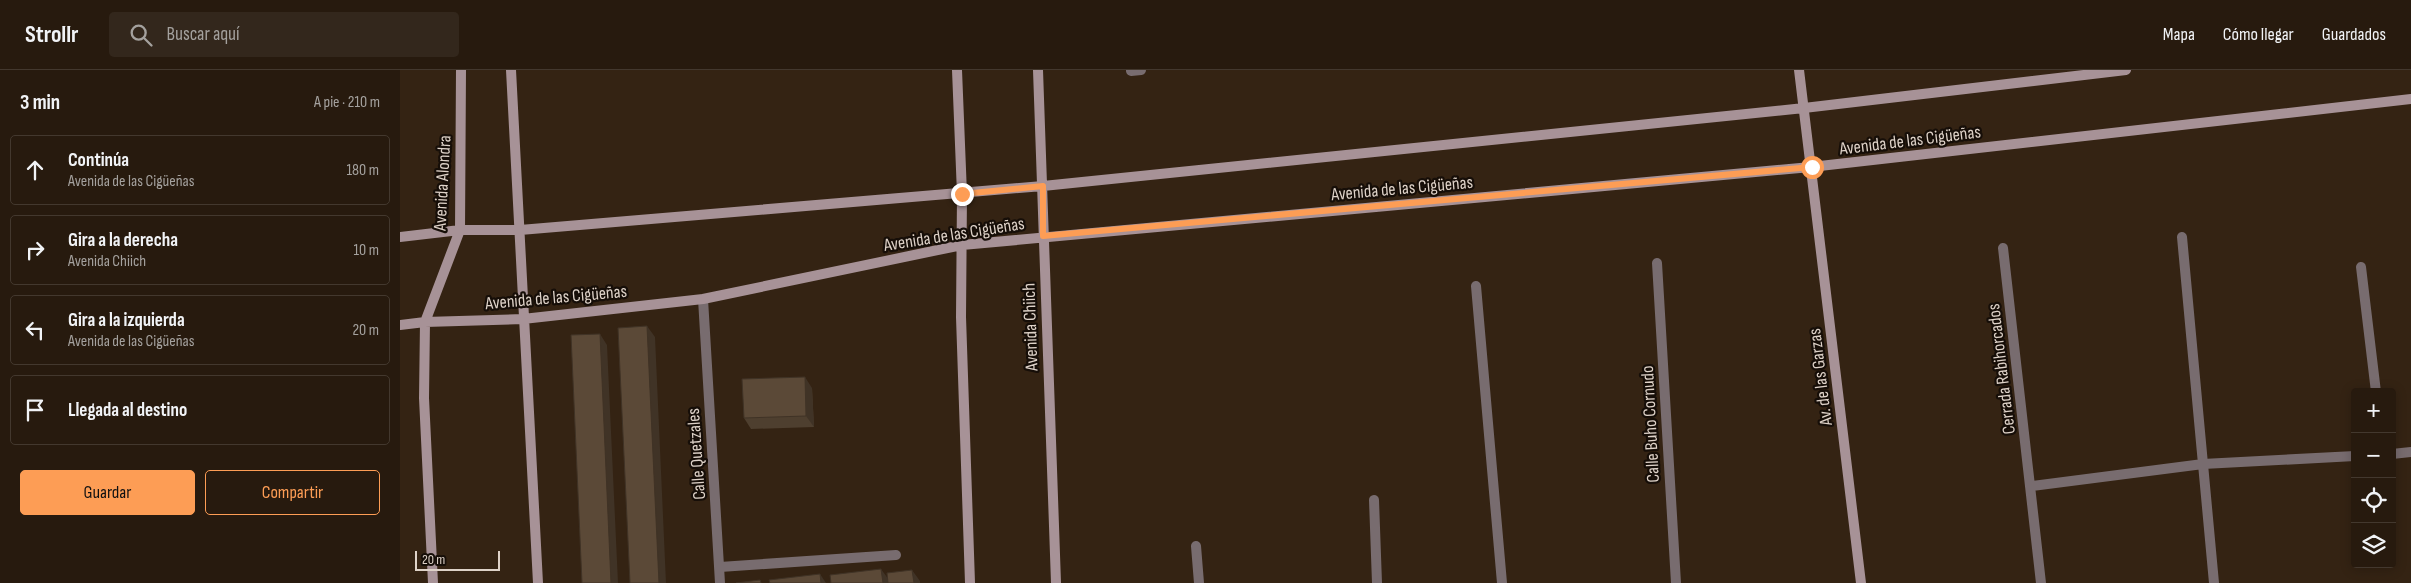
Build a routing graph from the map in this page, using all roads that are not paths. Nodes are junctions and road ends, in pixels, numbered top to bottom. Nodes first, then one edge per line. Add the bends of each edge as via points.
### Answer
1 (461, 70) edge
2 (511, 70) edge
3 (956, 70) edge
4 (1038, 70) edge
5 (1799, 70) edge
6 (2126, 70) edge
7 (2411, 99) edge
8 (1804, 108) junction
9 (1812, 167) junction
10 (1043, 186) junction
11 (962, 194) junction
12 (460, 230) junction
13 (520, 230) junction
14 (400, 236) edge
15 (1043, 236) junction
16 (2182, 237) dead end
17 (962, 245) junction
18 (2003, 248) dead end
19 (1657, 263) dead end
20 (2361, 267) dead end
21 (1476, 286) dead end
22 (703, 300) junction
23 (523, 319) junction
24 (425, 322) junction
25 (400, 325) edge
26 (2376, 388) edge
27 (2411, 452) edge
28 (2396, 454) edge
29 (2351, 456) edge
30 (2203, 464) junction
31 (2032, 486) junction
32 (1374, 500) dead end
33 (1196, 546) dead end
34 (896, 555) dead end
35 (720, 567) junction
36 (433, 583) edge
37 (538, 583) edge
38 (720, 583) edge
39 (970, 583) edge
40 (1056, 583) edge
41 (1199, 583) edge
42 (1377, 583) edge
43 (1502, 583) edge
44 (1676, 583) edge
45 (1862, 583) edge
46 (2041, 583) edge
47 (2214, 583) edge

1 - 12 main road, Avenida Alondra
2 - 13 main road
3 - 11 main road
4 - 10 main road, Avenida Chiich
5 - 8 main road
6 - 8 main road, Avenida de las Cigüeñas
7 - 9 main road, Avenida de las Cigüeñas
8 - 9 main road, Av. de las Garzas
8 - 10 main road, Avenida de las Cigüeñas
9 - 15 main road, Avenida de las Cigüeñas
9 - 45 main road, Av. de las Garzas
10 - 11 main road, Avenida de las Cigüeñas
10 - 15 main road, Avenida Chiich
11 - 13 main road, Avenida de las Cigüeñas
11 - 17 main road
12 - 13 main road, Avenida de las Cigüeñas
12 - 14 main road, Avenida de las Cigüeñas
12 - 24 main road, Avenida Alondra
13 - 23 main road
15 - 17 main road, Avenida de las Cigüeñas
15 - 40 main road, Avenida Chiich
16 - 30 street
17 - 22 main road, Avenida de las Cigüeñas
17 - 39 main road via 961,317
18 - 31 street, Cerrada Rabihorcados
19 - 44 street, Calle Buho Cornudo
20 - 26 street
21 - 43 street
22 - 23 main road, Avenida de las Cigüeñas
22 - 35 street, Calle Quetzales
23 - 24 main road, Avenida de las Cigüeñas
23 - 37 main road
24 - 25 main road, Avenida de las Cigüeñas
24 - 36 main road via 424,428
27 - 28 street
29 - 30 street
30 - 31 street
30 - 47 street
31 - 46 street, Cerrada Rabihorcados
32 - 42 street
33 - 41 street
34 - 35 street
35 - 38 street, Calle Quetzales

